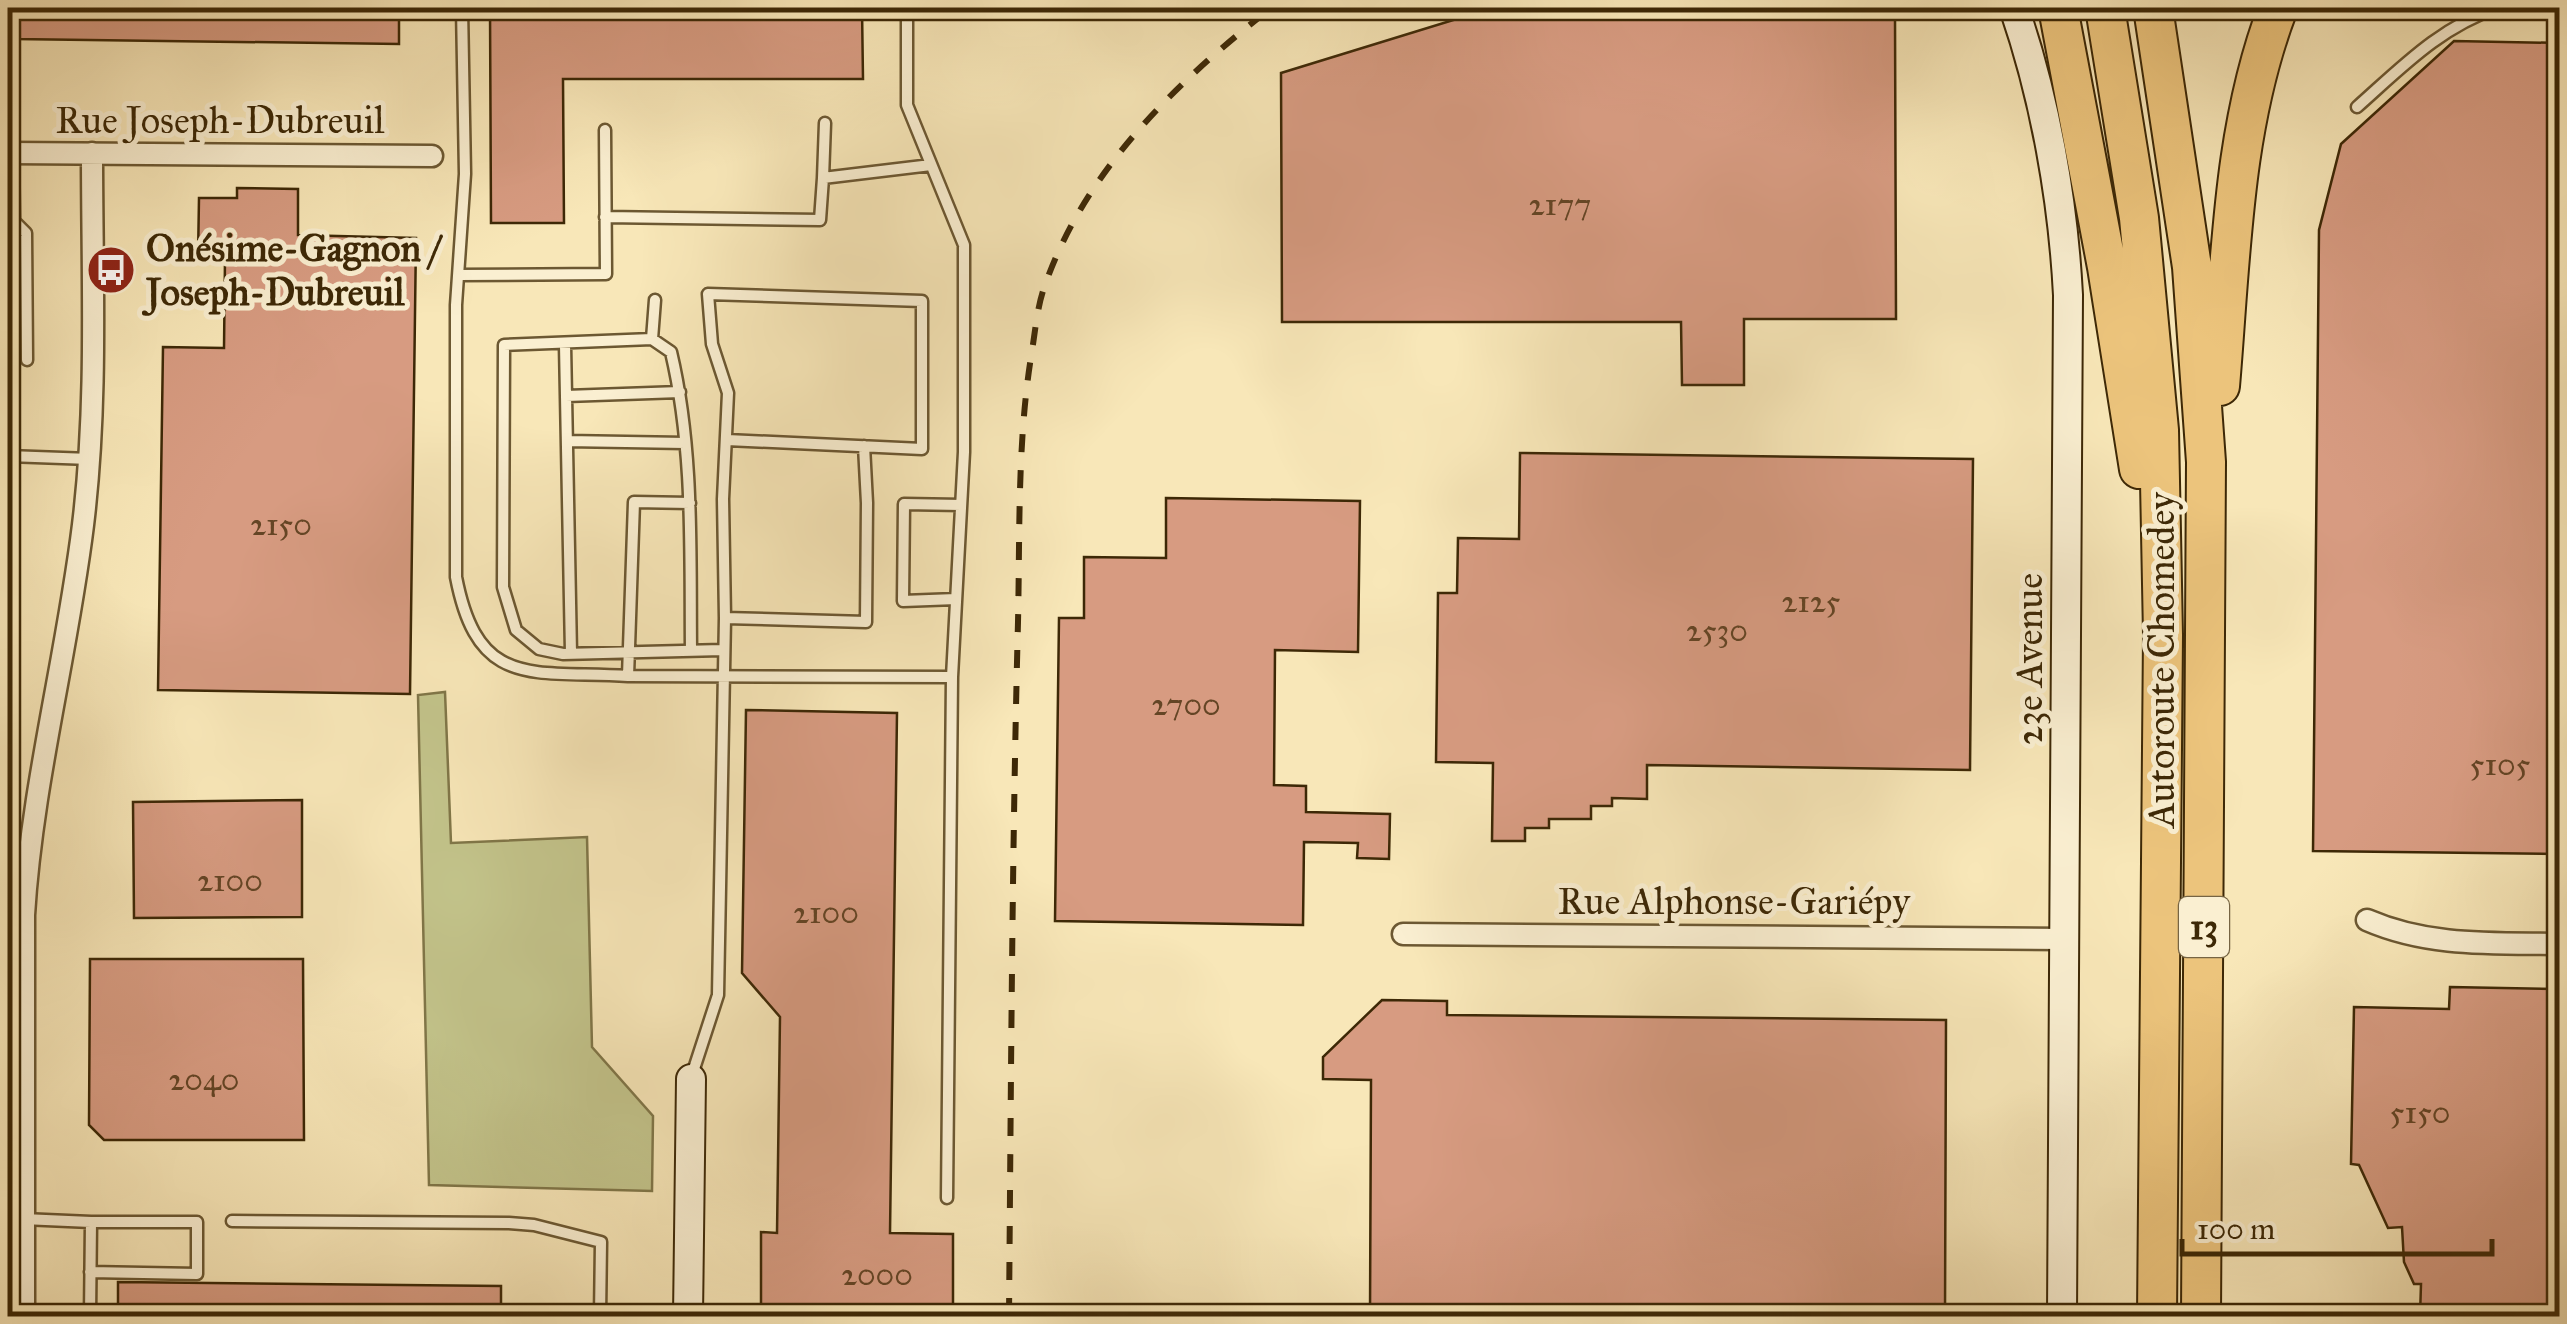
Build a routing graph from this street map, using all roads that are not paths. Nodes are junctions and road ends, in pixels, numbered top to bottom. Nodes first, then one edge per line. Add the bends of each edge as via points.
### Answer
1 (462, 8) edge
2 (907, 8) edge
3 (2014, 8) edge
4 (2058, 8) edge
5 (2106, 8) edge
6 (2153, 8) edge
7 (2278, 8) edge
8 (2496, 8) edge
9 (2357, 108) dead end
10 (825, 122) dead end
11 (605, 130) dead end
12 (10, 153) edge
13 (92, 154) junction
14 (432, 156) dead end
15 (931, 165) junction
16 (823, 178) junction
17 (606, 217) junction
18 (11, 221) edge
19 (458, 275) junction
20 (655, 300) dead end
21 (652, 338) junction
22 (564, 344) junction
23 (27, 360) dead end
24 (680, 392) junction
25 (566, 396) junction
26 (727, 440) junction
27 (566, 442) junction
28 (685, 443) junction
29 (864, 446) junction
30 (8, 456) edge
31 (90, 459) junction
32 (690, 502) junction
33 (961, 505) junction
34 (2207, 538) junction
35 (956, 599) junction
36 (725, 618) junction
37 (2162, 635) junction
38 (539, 648) junction
39 (628, 650) junction
40 (690, 650) junction
41 (722, 650) junction
42 (571, 653) junction
43 (532, 670) junction
44 (722, 675) junction
45 (628, 676) junction
46 (952, 677) junction
47 (2367, 920) dead end
48 (1403, 934) dead end
49 (2066, 939) junction
50 (2560, 944) edge
51 (15, 962) edge
52 (691, 1079) joint
53 (947, 1198) dead end
54 (24, 1219) junction
55 (232, 1221) dead end
56 (90, 1222) junction
57 (90, 1272) junction
58 (24, 1316) edge
59 (90, 1316) edge
60 (600, 1316) edge
61 (688, 1316) edge
62 (2062, 1316) edge
63 (2157, 1316) edge
64 (2201, 1316) edge

1 - 19 lane via 466,174
2 - 15 lane via 907,106
3 - 49 street, 23e Avenue via 2054,178 2068,295
4 - 37 highway via 2110,282
5 - 37 highway, Autoroute Chomedey / 13 via 2153,343
6 - 34 highway, Autoroute Chomedey / 13 via 2195,299
7 - 34 highway via 2240,154
8 - 9 lane via 2435,38
10 - 16 lane
11 - 17 lane
12 - 13 street, Rue Joseph-Dubreuil
12 - 18 lane
13 - 14 street, Rue Joseph-Dubreuil
13 - 31 street
15 - 16 lane
15 - 33 lane via 964,244
16 - 17 lane via 820,220
17 - 19 lane via 606,274
18 - 23 lane via 26,234
19 - 43 lane via 456,577 462,610 494,659
20 - 21 lane
21 - 22 lane
21 - 24 lane via 670,352
22 - 25 lane
22 - 38 lane via 504,345 503,586 516,630
24 - 25 lane
24 - 28 lane
25 - 27 lane
26 - 29 lane
26 - 29 lane via 728,393 712,344 708,294 922,300 922,449
26 - 36 lane
27 - 28 lane
27 - 42 lane
28 - 32 lane
29 - 36 lane via 866,622
30 - 31 lane
31 - 51 street
32 - 39 lane via 634,502
32 - 40 lane
33 - 35 lane
33 - 35 lane via 904,504 903,601
34 - 64 highway, Autoroute Chomedey / 13
35 - 46 lane
36 - 41 lane
37 - 63 highway, Autoroute Chomedey / 13
38 - 42 lane
38 - 43 lane
39 - 40 lane
39 - 42 lane
39 - 45 lane
40 - 41 lane
41 - 44 lane
43 - 45 lane
44 - 45 lane
44 - 46 lane
44 - 52 lane via 718,995
46 - 53 lane
47 - 50 street via 2448,942
48 - 49 street, Rue Alphonse-Gariépy
49 - 62 street, 23e Avenue
51 - 54 street
52 - 61 street
54 - 56 lane
54 - 58 street
55 - 60 lane via 509,1223 555,1230 601,1242
56 - 57 lane
56 - 57 lane via 197,1222 196,1274
57 - 59 lane

